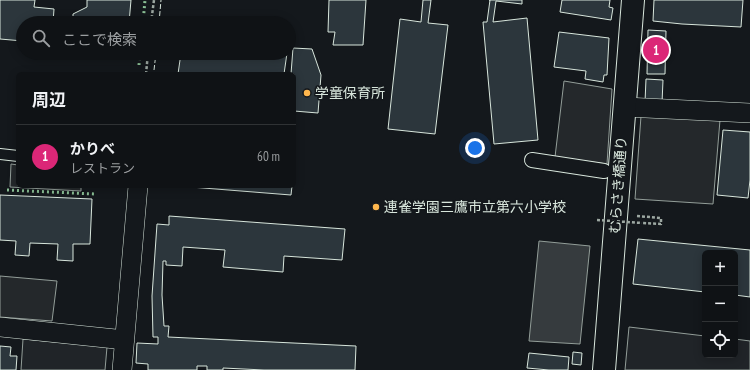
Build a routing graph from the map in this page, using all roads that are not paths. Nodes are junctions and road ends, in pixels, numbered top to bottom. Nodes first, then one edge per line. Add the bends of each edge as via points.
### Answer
1 (633, 0) edge
2 (624, 107) junction
3 (750, 113) edge
4 (0, 154) edge
5 (16, 156) edge
6 (532, 160) dead end
7 (604, 171) dead end
8 (138, 188) edge
9 (0, 327) edge
10 (125, 340) junction
11 (122, 370) edge
12 (604, 370) edge

1 - 2 street, むらさき橋通り
2 - 3 street
2 - 12 street, むらさき橋通り
4 - 5 lane
6 - 7 street
8 - 10 street
9 - 10 street
10 - 11 street

